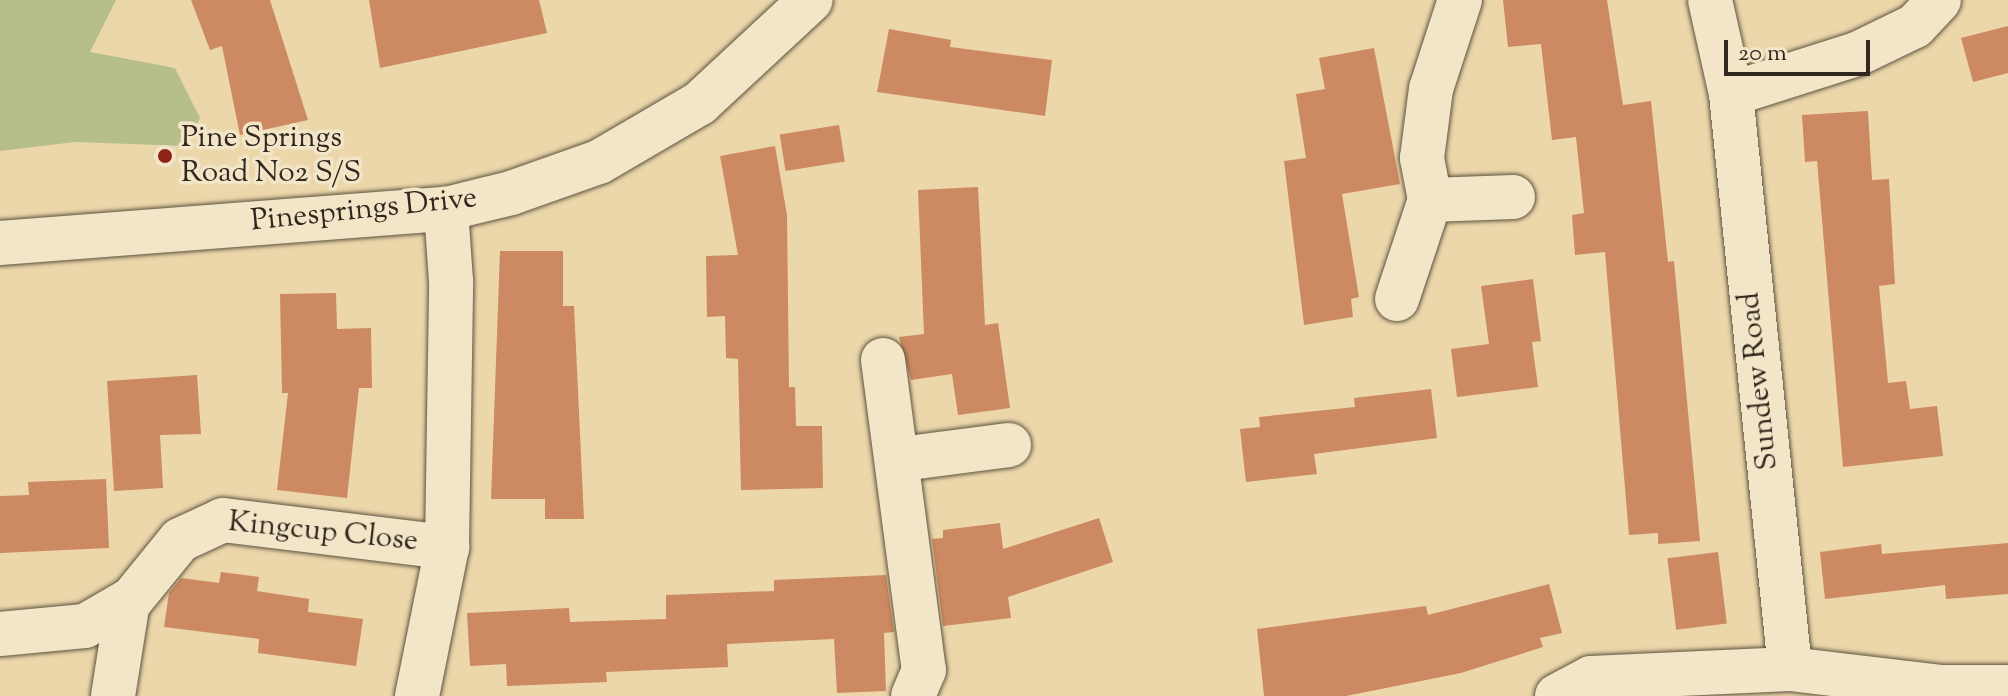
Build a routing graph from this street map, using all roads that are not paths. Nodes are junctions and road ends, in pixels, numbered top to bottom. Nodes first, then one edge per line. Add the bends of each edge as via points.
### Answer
1 (811, 0) edge
2 (1460, 0) edge
3 (1710, 0) edge
4 (1939, 0) edge
5 (1731, 94) junction
6 (1513, 197) dead end
7 (1430, 200) junction
8 (446, 209) junction
9 (0, 243) edge
10 (1397, 299) dead end
11 (883, 360) dead end
12 (1009, 445) dead end
13 (901, 459) junction
14 (447, 547) junction
15 (128, 601) junction
16 (0, 634) edge
17 (1790, 669) junction
18 (2008, 687) edge
19 (1942, 691) edge
20 (113, 696) edge
21 (417, 696) edge
22 (913, 696) edge
23 (1557, 696) edge

1 - 8 street, Pinesprings Drive via 700,103 599,162
2 - 7 street via 1431,89 1422,158
3 - 5 street, Sundew Road
4 - 5 street via 1915,26 1857,54
5 - 17 street, Sundew Road
6 - 7 street
7 - 10 street
8 - 9 street, Pinesprings Drive
8 - 14 street, Kingcup Close via 451,281
11 - 13 street
12 - 13 street
13 - 22 street via 924,670
14 - 15 street, Kingcup Close via 223,520 180,540
14 - 21 street, Kingcup Close
15 - 16 street, Kingcup Close via 85,626
15 - 20 street
17 - 19 street
17 - 23 street via 1591,678
18 - 19 street

